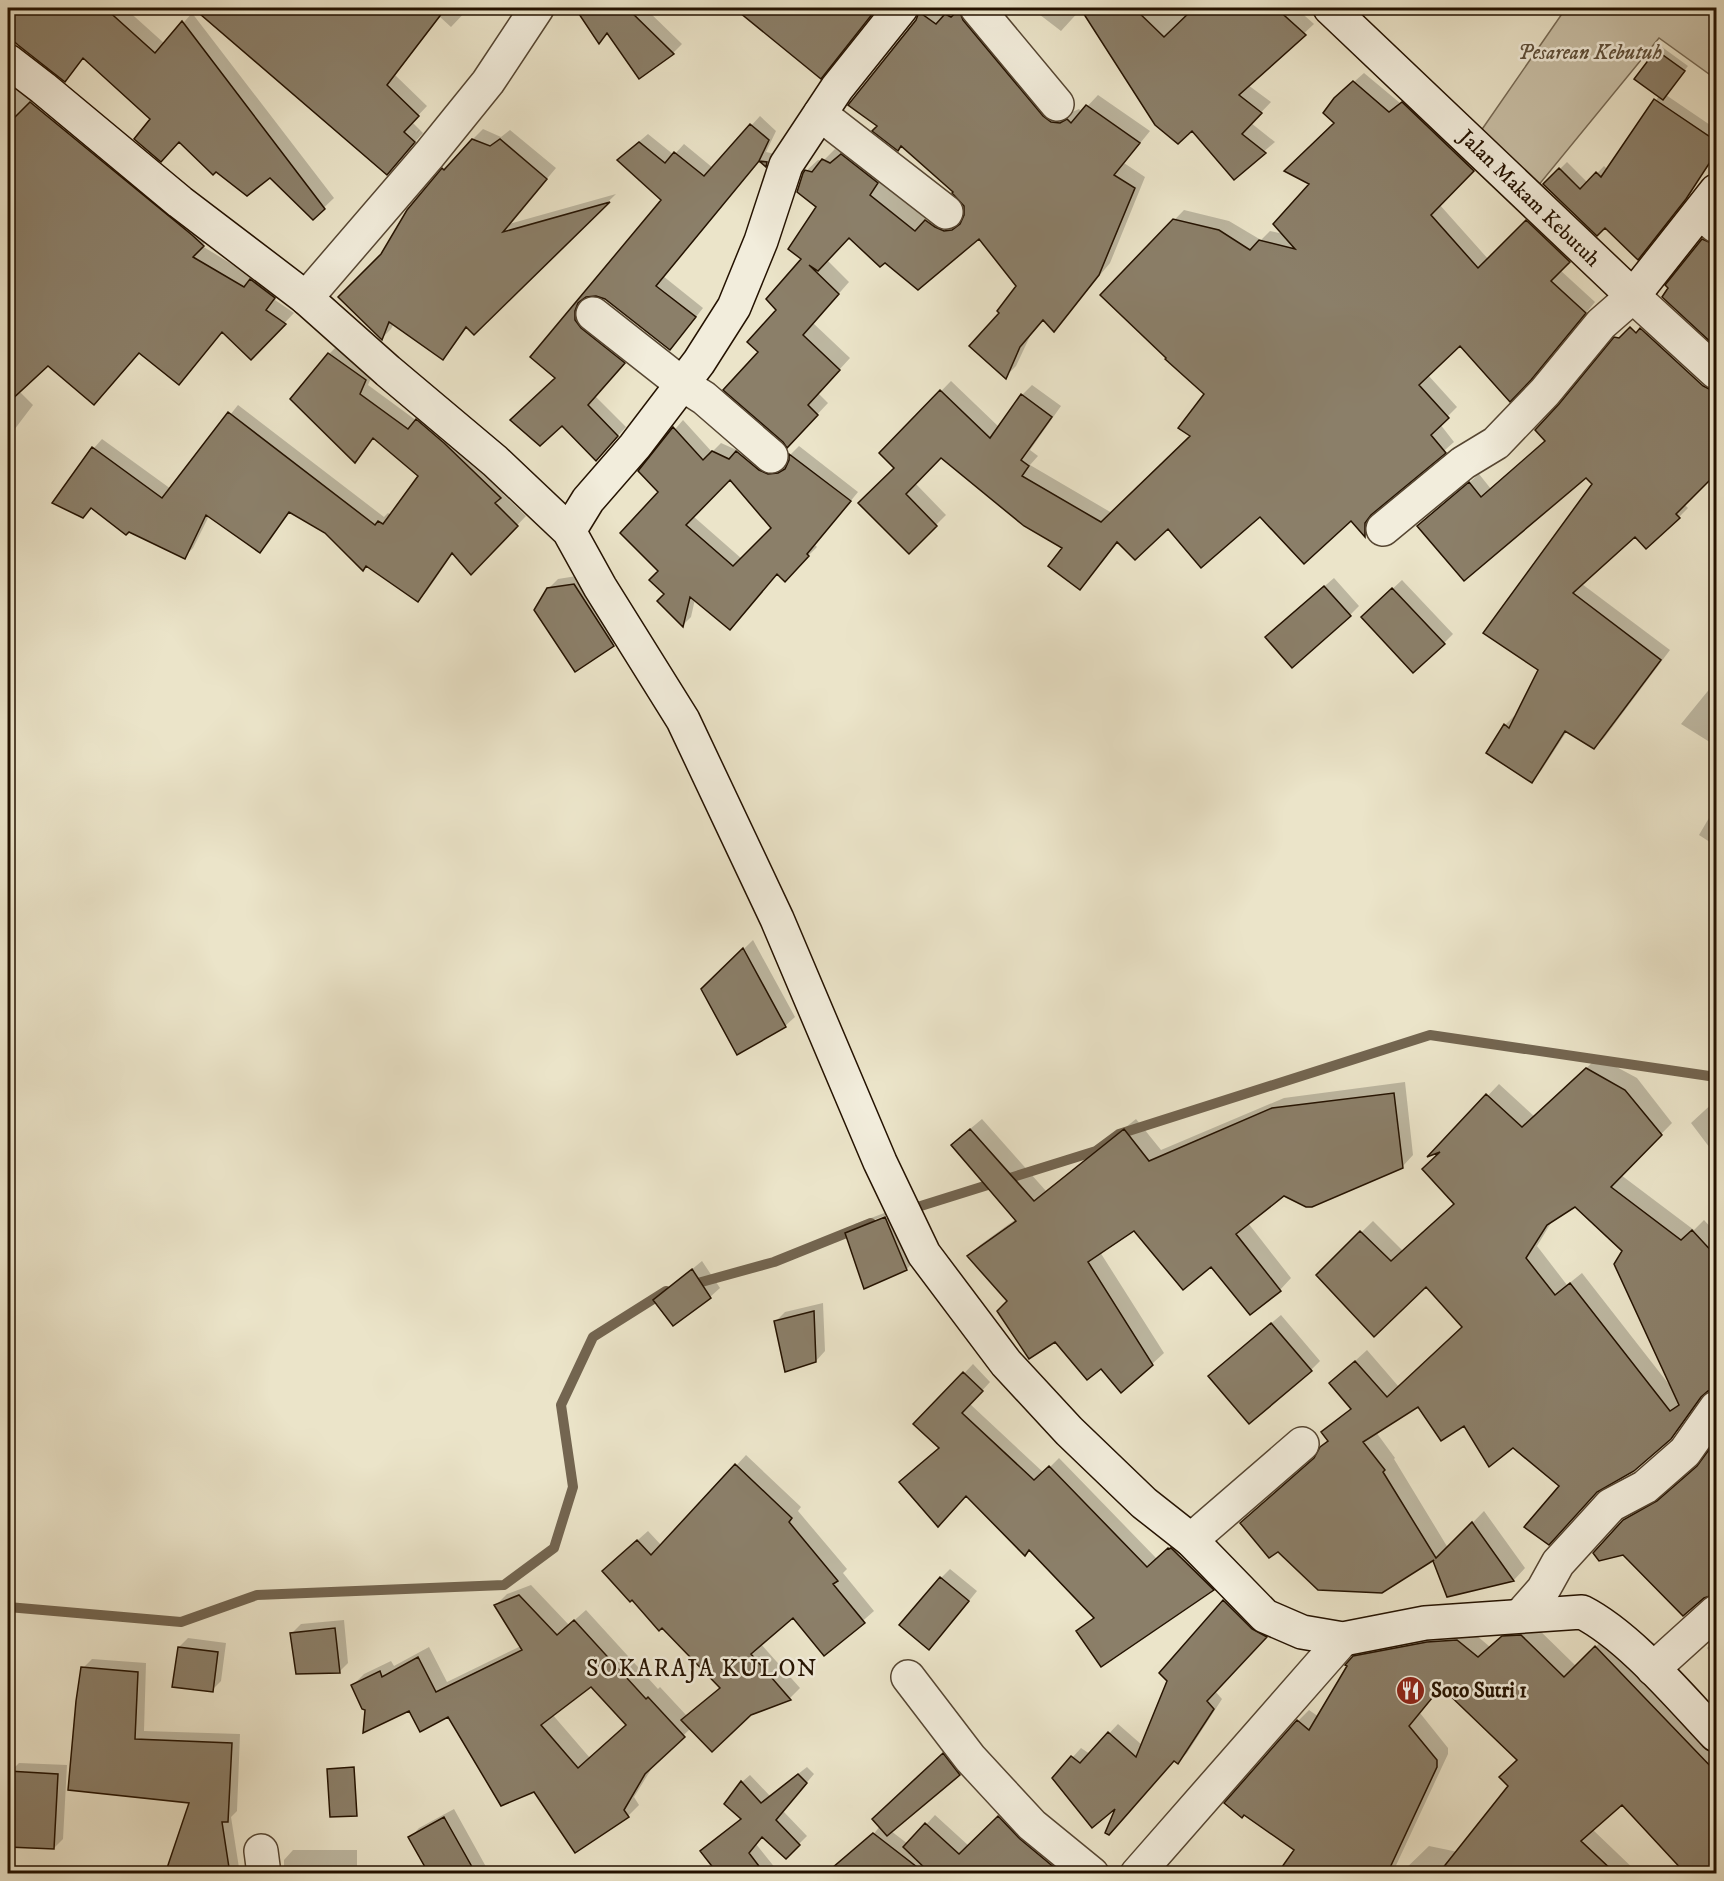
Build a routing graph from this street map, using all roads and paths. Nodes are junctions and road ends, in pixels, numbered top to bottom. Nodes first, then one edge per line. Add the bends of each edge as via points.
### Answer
1 (537, 8) edge
2 (901, 8) edge
3 (977, 8) edge
4 (1330, 8) edge
5 (8, 62) edge
6 (1057, 104) dead end
7 (820, 114) junction
8 (1711, 210) edge
9 (946, 212) dead end
10 (1633, 296) junction
11 (306, 298) junction
12 (593, 314) dead end
13 (1716, 372) edge
14 (682, 384) junction
15 (771, 456) dead end
16 (1383, 529) dead end
17 (569, 531) junction
18 (1716, 1408) edge
19 (1302, 1444) dead end
20 (1191, 1540) junction
21 (1716, 1612) edge
22 (1521, 1615) junction
23 (1343, 1638) junction
24 (1653, 1669) junction
25 (908, 1677) dead end
26 (1716, 1735) edge
27 (1092, 1874) edge
28 (1137, 1874) edge

1 - 11 street via 488,82
2 - 7 street
3 - 6 street
4 - 10 street, Jalan Makam Kebutuh
5 - 11 street
7 - 9 street
7 - 14 street via 786,165 734,308
8 - 10 street
10 - 13 street, Jalan Makam Kebutuh
10 - 16 street via 1601,324 1496,443 1463,463
11 - 17 street via 495,461
12 - 14 street
14 - 15 street
14 - 17 street via 588,500
17 - 20 street via 683,720 777,919 880,1162 924,1254 1006,1363 1069,1431 1144,1503
18 - 22 street via 1685,1452 1645,1487 1611,1505 1558,1563 1543,1590
19 - 20 street
20 - 23 street via 1264,1616 1302,1632
21 - 24 street
22 - 23 street via 1425,1623
22 - 24 street via 1582,1612 1602,1622
23 - 28 street
24 - 26 street
25 - 27 street via 970,1758 1032,1825

